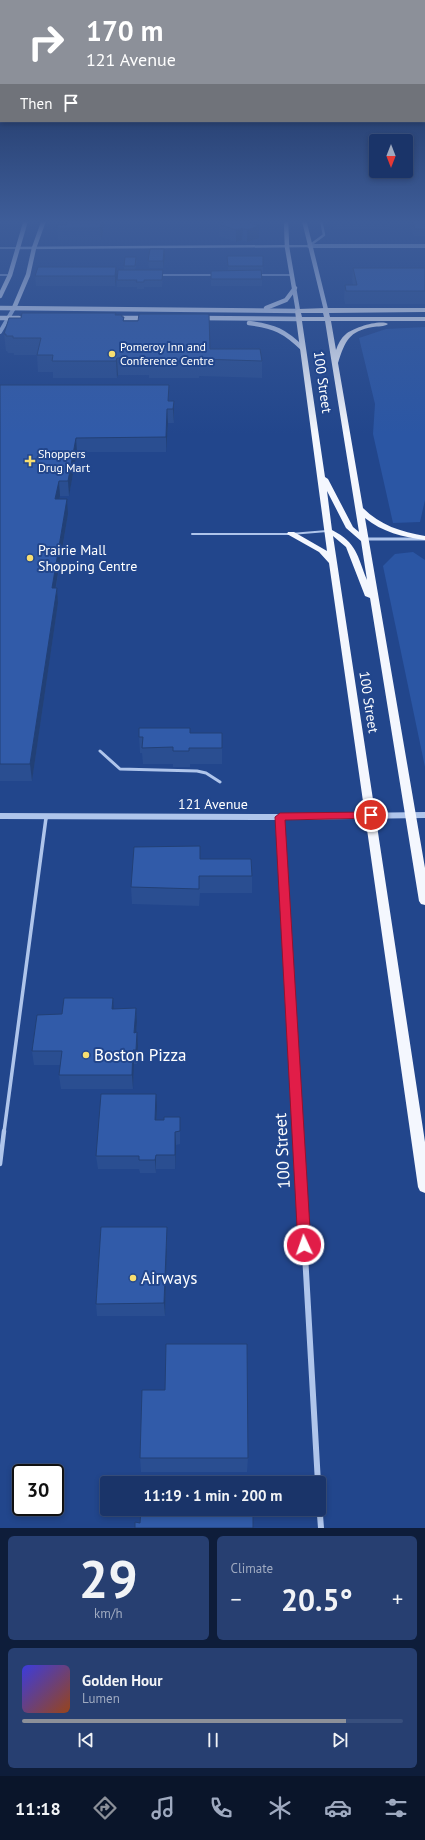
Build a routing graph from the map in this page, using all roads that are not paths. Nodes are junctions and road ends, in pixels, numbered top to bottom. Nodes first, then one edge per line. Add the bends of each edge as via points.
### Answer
1 (21, 291) edge
2 (293, 291) edge
3 (295, 291) edge
4 (321, 291) edge
5 (0, 308) edge
6 (14, 308) junction
7 (252, 310) junction
8 (326, 310) junction
9 (425, 310) edge
10 (298, 311) junction
11 (0, 318) edge
12 (9, 318) junction
13 (24, 318) edge
14 (110, 318) edge
15 (156, 318) edge
16 (195, 318) edge
17 (203, 318) junction
18 (300, 319) junction
19 (327, 319) junction
20 (425, 319) edge
21 (425, 322) edge
22 (0, 332) edge
23 (303, 349) junction
24 (334, 364) junction
25 (320, 472) junction
26 (359, 508) junction
27 (329, 531) junction
28 (192, 534) dead end
29 (291, 534) junction
30 (363, 539) junction
31 (425, 539) edge
32 (333, 564) junction
33 (377, 617) junction
34 (100, 751) dead end
35 (220, 782) dead end
36 (371, 815) junction
37 (410, 815) junction
38 (425, 815) edge
39 (0, 816) edge
40 (46, 816) junction
41 (280, 817) junction
42 (425, 901) edge
43 (0, 1164) edge
44 (425, 1187) edge
45 (318, 1476) edge
46 (320, 1516) edge
47 (320, 1528) edge

1 - 6 main road
2 - 7 main road via 286,300
3 - 10 main road, 100 Street
4 - 8 main road, 100 Street
5 - 6 main road
6 - 7 main road
6 - 12 street
7 - 10 main road
8 - 9 main road
8 - 10 main road
8 - 19 main road, 100 Street
10 - 18 main road, 100 Street
11 - 12 main road
12 - 13 main road
12 - 22 street
14 - 15 main road
16 - 17 main road
17 - 18 main road
17 - 23 main road via 276,327 288,333
18 - 19 main road
18 - 23 main road, 100 Street
19 - 20 main road
19 - 24 main road, 100 Street
21 - 24 main road via 378,325 359,330 343,340
23 - 25 main road, 100 Street
24 - 26 main road, 100 Street
25 - 27 main road, 100 Street
25 - 30 main road via 350,528
26 - 30 main road, 100 Street
26 - 31 main road via 390,531
27 - 29 lane
27 - 32 main road, 100 Street
27 - 33 main road via 350,546
28 - 29 lane
29 - 32 main road via 322,550
30 - 31 street
30 - 33 main road, 100 Street
32 - 36 main road, 100 Street
33 - 37 main road, 100 Street
34 - 35 lane via 120,769 197,770
36 - 37 street, 121 Avenue
36 - 41 street, 121 Avenue
36 - 44 main road, 100 Street
37 - 38 street, 121 Avenue
37 - 42 main road, 100 Street
39 - 40 street, 121 Avenue
40 - 41 street, 121 Avenue
40 - 43 lane
41 - 45 street, 100 Street
46 - 47 street

